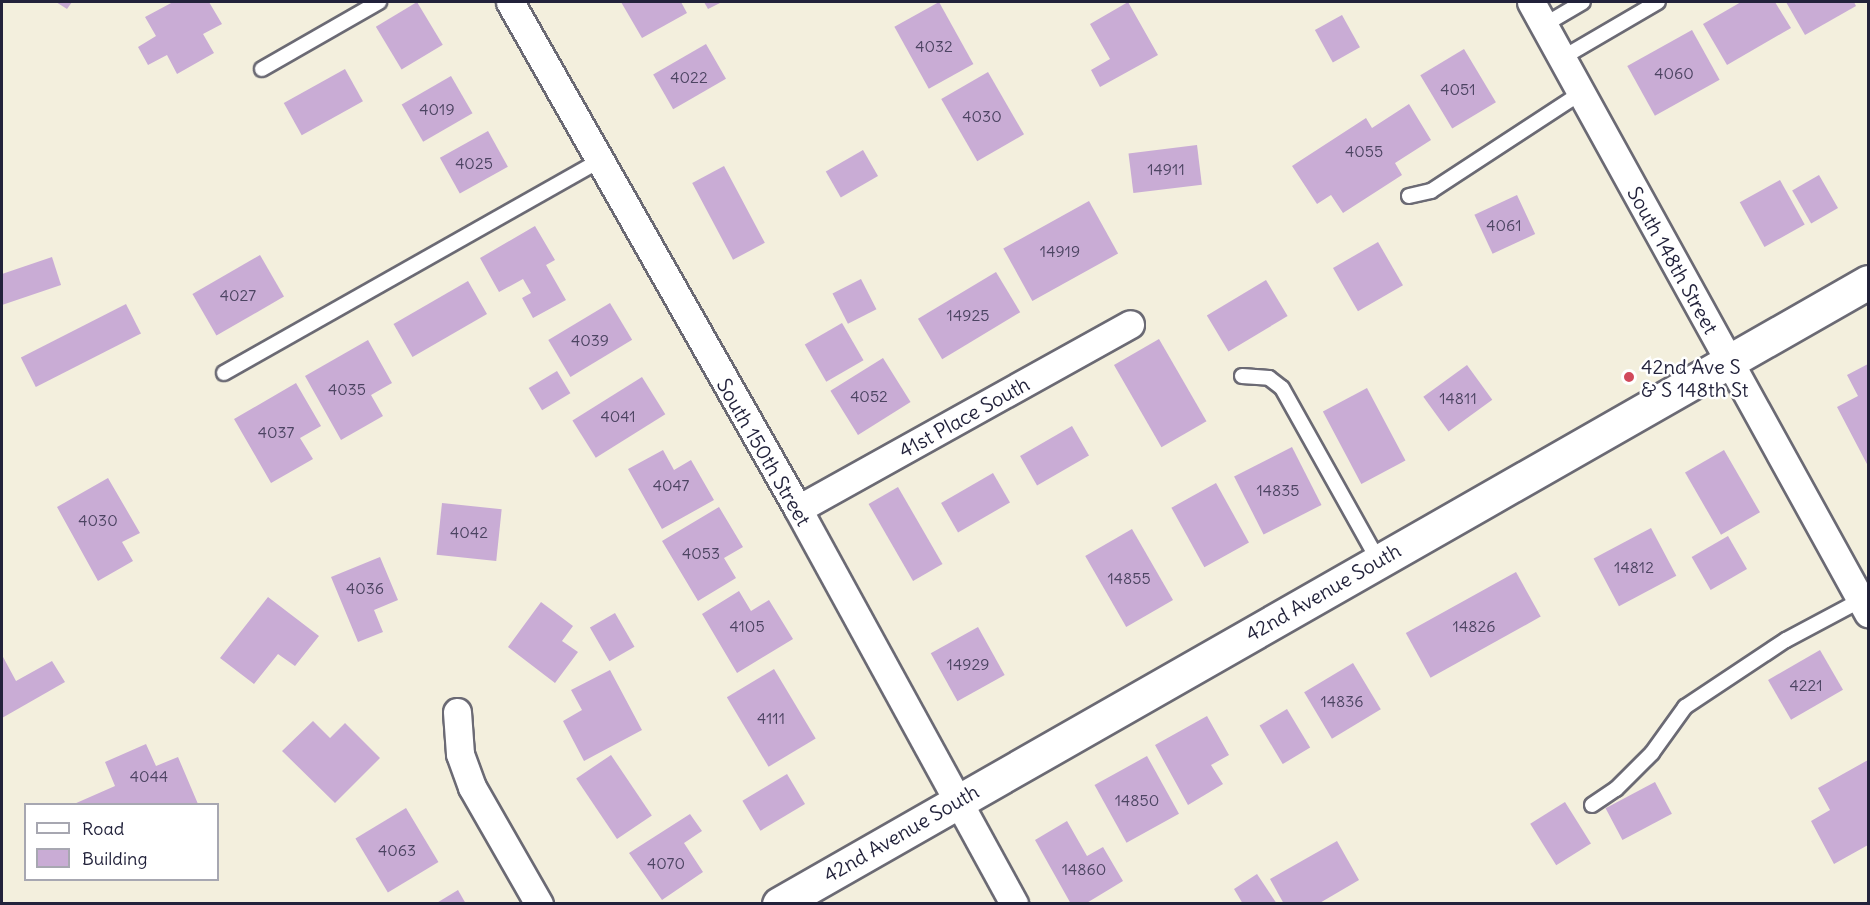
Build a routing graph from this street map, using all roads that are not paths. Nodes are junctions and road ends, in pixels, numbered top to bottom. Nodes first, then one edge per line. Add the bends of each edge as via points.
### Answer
1 (379, 2) edge
2 (510, 2) edge
3 (1531, 2) edge
4 (1583, 2) edge
5 (1658, 2) edge
6 (1544, 25) junction
7 (1562, 58) junction
8 (262, 69) dead end
9 (1581, 93) junction
10 (598, 161) junction
11 (1409, 196) dead end
12 (1869, 282) edge
13 (1130, 324) dead end
14 (1729, 363) junction
15 (224, 373) dead end
16 (1242, 376) dead end
17 (798, 509) junction
18 (1378, 560) junction
19 (1865, 606) edge
20 (457, 712) dead end
21 (957, 800) junction
22 (1592, 805) dead end
23 (539, 903) edge
24 (779, 903) edge
25 (1014, 903) edge

1 - 8 lane
2 - 10 street, South 150th Street
3 - 6 street, South 148th Street
4 - 6 lane
5 - 7 lane
6 - 7 street, South 148th Street
7 - 9 street, South 148th Street
9 - 11 lane via 1431,191
9 - 14 street, South 148th Street
10 - 15 lane
10 - 17 street, South 150th Street
12 - 14 street, 42nd Avenue South
13 - 17 street, 41st Place South
14 - 18 street, 42nd Avenue South
14 - 19 street, South 148th Street
16 - 18 lane via 1269,378 1282,388
17 - 21 street, South 150th Street
18 - 21 street, 42nd Avenue South
19 - 22 lane via 1785,640 1685,707 1652,753 1616,789
20 - 23 street via 460,754 472,787
21 - 24 street, 42nd Avenue South
21 - 25 street, South 150th Street

